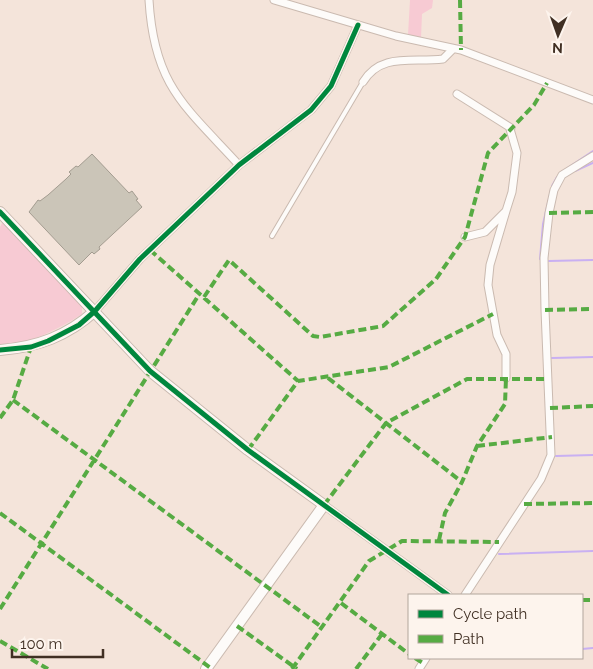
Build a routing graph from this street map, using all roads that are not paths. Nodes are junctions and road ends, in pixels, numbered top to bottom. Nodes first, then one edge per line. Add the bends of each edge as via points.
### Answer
1 (149, 0) edge
2 (274, 0) edge
3 (358, 25) junction
4 (452, 48) junction
5 (364, 82) joint
6 (457, 94) dead end
7 (593, 100) edge
8 (593, 156) edge
9 (239, 165) junction
10 (506, 211) junction
11 (0, 212) edge
12 (272, 236) dead end
13 (465, 237) dead end
14 (95, 311) junction
15 (0, 350) edge
16 (506, 378) dead end
17 (324, 505) junction
18 (447, 594) edge
19 (466, 594) edge
20 (206, 669) edge

1 - 9 street via 151,32 163,72 178,98
2 - 3 street
3 - 4 street
3 - 9 street via 331,86 311,110
4 - 5 street via 443,58 381,64 370,71
4 - 7 street
5 - 12 lane
6 - 10 street via 511,128 517,152
8 - 19 street via 562,175 554,190 549,213 544,258 544,310 551,455 541,479
9 - 14 street via 140,259
10 - 13 street via 486,232
10 - 16 street via 490,265 488,285 498,335 506,354
11 - 14 street
14 - 15 street via 79,325 48,341 31,347
14 - 17 street via 150,371 248,450
17 - 18 street
17 - 20 street

